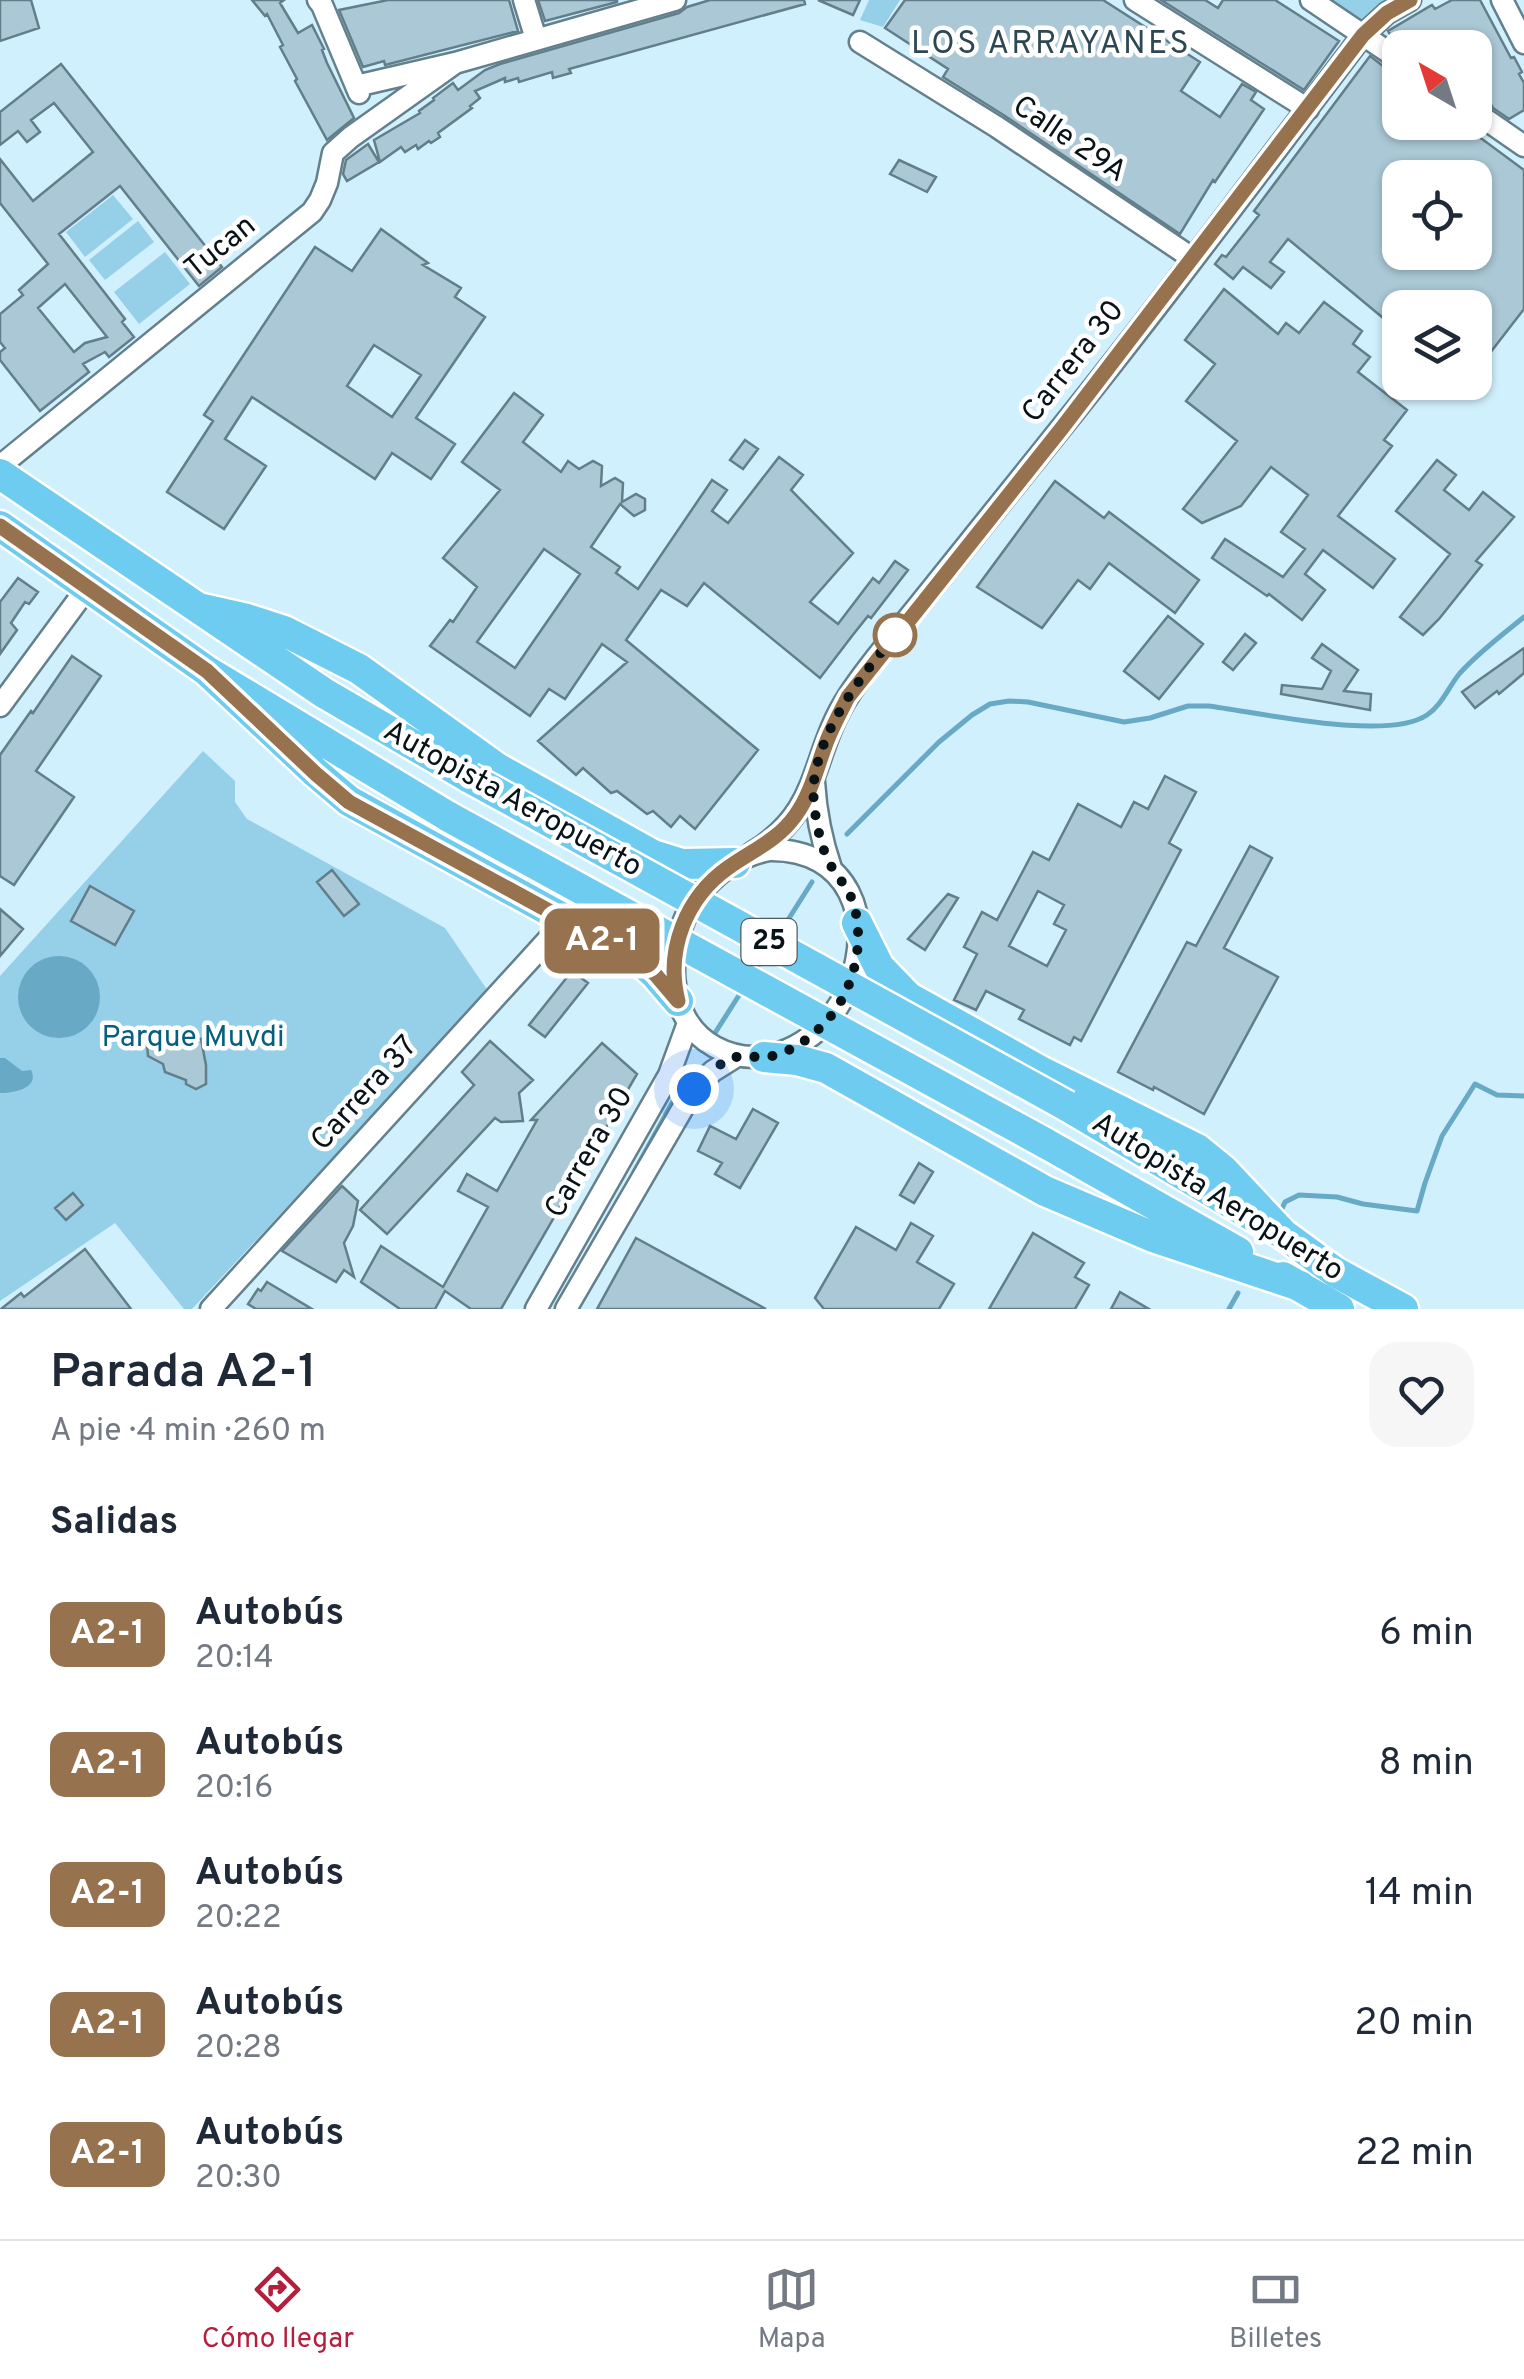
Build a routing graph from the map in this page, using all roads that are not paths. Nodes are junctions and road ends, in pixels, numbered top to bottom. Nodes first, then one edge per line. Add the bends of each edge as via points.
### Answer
1 (524, 0) edge
2 (676, 0) edge
3 (1134, 0) edge
4 (1311, 0) edge
5 (1410, 0) edge
6 (1502, 0) edge
7 (327, 2) edge
8 (1363, 35) junction
9 (536, 39) junction
10 (860, 42) dead end
11 (1524, 43) edge
12 (1382, 48) edge
13 (456, 63) junction
14 (1308, 108) junction
15 (1492, 121) edge
16 (1520, 137) edge
17 (1192, 258) junction
18 (0, 466) edge
19 (0, 474) edge
20 (0, 526) edge
21 (86, 588) junction
22 (198, 608) junction
23 (207, 671) junction
24 (0, 706) edge
25 (814, 782) junction
26 (744, 858) junction
27 (831, 868) junction
28 (565, 921) junction
29 (857, 923) junction
30 (683, 1012) junction
31 (751, 1057) junction
32 (1283, 1234) junction
33 (1300, 1286) junction
34 (211, 1309) edge
35 (536, 1309) edge
36 (566, 1309) edge
37 (1339, 1309) edge
38 (1403, 1309) edge

1 - 9 street
2 - 9 street
3 - 14 street
4 - 8 street
5 - 8 street, Carrera 30
6 - 11 street
7 - 13 street via 358,89
8 - 12 street
8 - 14 street, Carrera 30
9 - 13 street
10 - 17 street, Calle 29A
13 - 18 street, Tucan via 333,153 312,212
14 - 17 street, Carrera 30
15 - 16 street
17 - 25 street, Carrera 30 via 848,697
19 - 22 highway, Autopista Aeropuerto / 25
20 - 21 highway, Autopista Aeropuerto / 25
21 - 23 highway, Autopista Aeropuerto / 25
21 - 24 street
22 - 26 highway via 284,632 359,669 497,768 653,854 704,865
22 - 32 highway, Autopista Aeropuerto / 25, bridge via 324,694 1067,1106
23 - 28 highway via 349,802
23 - 33 highway, Autopista Aeropuerto / 25, bridge via 450,817
25 - 26 street, Carrera 30 via 788,825
25 - 27 street, Carrera 30
26 - 27 street via 795,851
26 - 30 street via 703,890 686,916 675,963
27 - 29 street via 849,892
28 - 30 highway via 639,960
28 - 34 street, Carrera 37
29 - 31 street via 854,972 831,1016 781,1054
29 - 32 highway via 879,967 902,993 1044,1074 1197,1148
30 - 31 street via 708,1043
30 - 35 street, Carrera 30 via 669,1075
31 - 33 highway via 826,1068 1046,1191 1153,1237
31 - 36 street, Carrera 30 via 713,1070 694,1089
32 - 38 highway, Autopista Aeropuerto / 25
33 - 37 highway, Autopista Aeropuerto / 25

